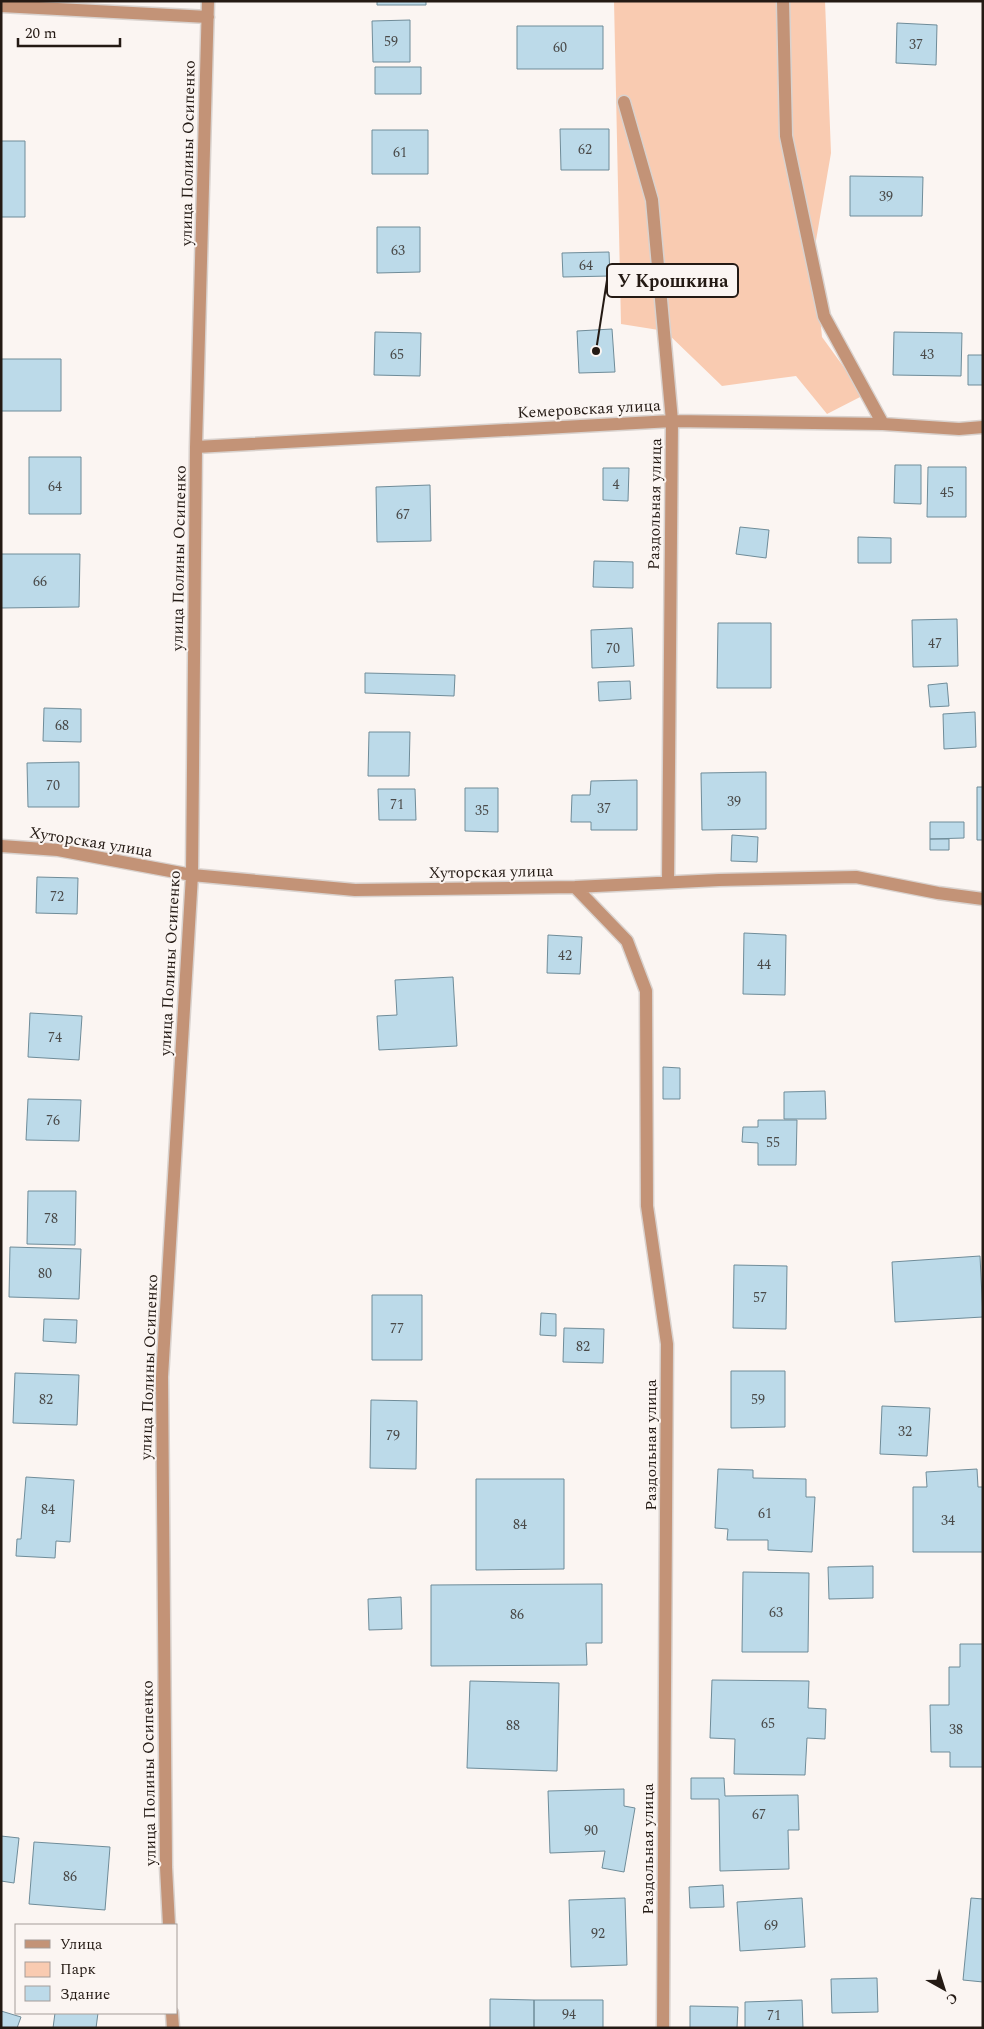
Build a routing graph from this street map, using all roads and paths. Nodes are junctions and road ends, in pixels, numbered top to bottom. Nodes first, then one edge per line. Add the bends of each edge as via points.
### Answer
1 (208, 1) edge
2 (783, 1) edge
3 (1, 6) edge
4 (208, 16) junction
5 (624, 102) dead end
6 (672, 421) junction
7 (884, 424) junction
8 (983, 428) edge
9 (196, 447) junction
10 (1, 846) edge
11 (192, 874) junction
12 (668, 882) junction
13 (575, 887) junction
14 (983, 899) edge
15 (169, 1924) edge
16 (172, 2014) edge
17 (173, 2028) edge
18 (663, 2028) edge

1 - 4 street, улица Полины Осипенко
2 - 7 street via 786,136 824,316
3 - 4 street
4 - 9 street, улица Полины Осипенко
5 - 6 street, Раздольная улица via 652,200
6 - 7 street, Кемеровская улица
6 - 9 street, Кемеровская улица
6 - 12 street, Раздольная улица
7 - 8 street, Кемеровская улица
9 - 11 street, улица Полины Осипенко
10 - 11 street, Хуторская улица via 58,850
11 - 13 street, Хуторская улица via 356,890
11 - 15 street, улица Полины Осипенко via 162,1377
12 - 13 street, Хуторская улица
12 - 14 street, Хуторская улица via 856,877
13 - 18 street, Раздольная улица via 627,942 646,992 647,1206 667,1344
16 - 17 street

